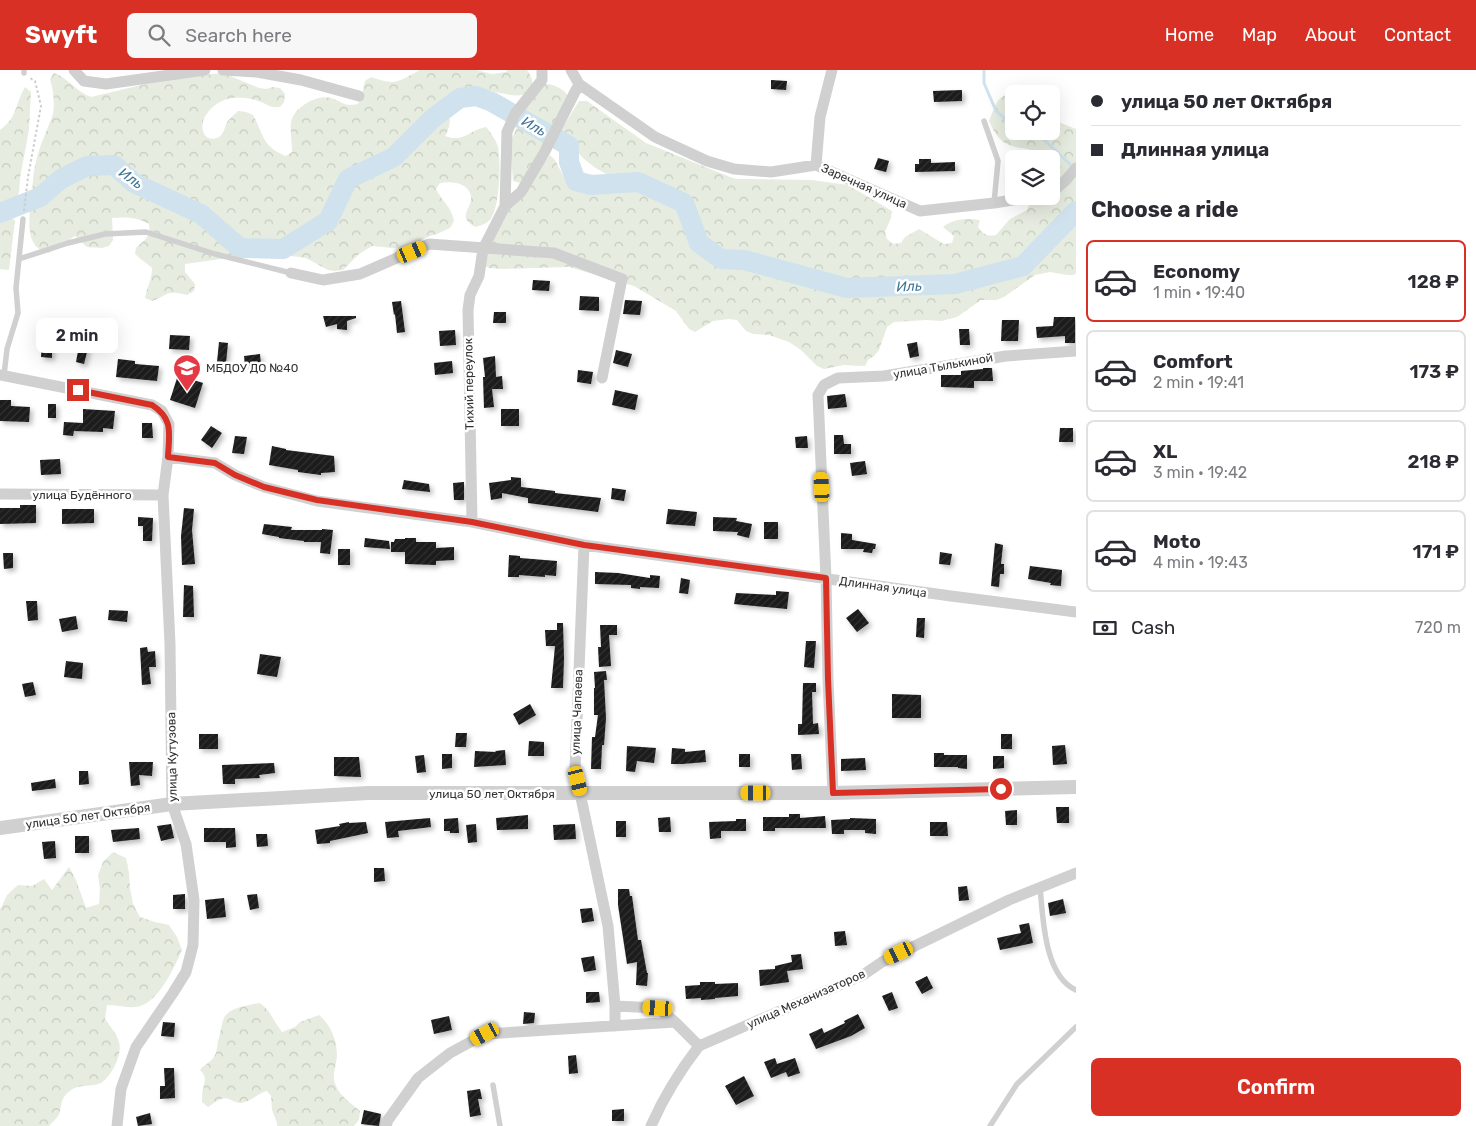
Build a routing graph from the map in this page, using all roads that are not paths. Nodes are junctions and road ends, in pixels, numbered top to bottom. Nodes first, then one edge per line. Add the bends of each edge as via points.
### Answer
1 (74, 70) edge
2 (205, 70) edge
3 (223, 70) edge
4 (542, 70) edge
5 (571, 70) edge
6 (832, 70) edge
7 (579, 84) junction
8 (358, 96) dead end
9 (984, 121) dead end
10 (816, 165) junction
11 (1076, 168) edge
12 (1060, 185) edge
13 (1005, 202) edge
14 (994, 204) junction
15 (504, 206) junction
16 (23, 219) road end
17 (483, 249) junction
18 (19, 260) junction
19 (291, 273) joint
20 (1076, 352) edge
21 (2, 375) edge
22 (602, 378) dead end
23 (168, 457) junction
24 (0, 494) edge
25 (163, 496) junction
26 (472, 522) junction
27 (584, 545) junction
28 (826, 578) junction
29 (1076, 612) edge
30 (1076, 787) edge
31 (581, 793) junction
32 (833, 793) junction
33 (172, 804) junction
34 (0, 828) edge
35 (1076, 873) edge
36 (1040, 887) junction
37 (1076, 990) edge
38 (615, 1006) junction
39 (675, 1022) junction
40 (615, 1026) junction
41 (1076, 1027) edge
42 (698, 1046) junction
43 (493, 1085) dead end
44 (117, 1126) edge
45 (386, 1126) edge
46 (500, 1126) edge
47 (651, 1126) edge
48 (990, 1126) edge

1 - 2 street via 84,81 106,84
3 - 8 street via 302,80
4 - 15 street via 542,80 515,114 506,132
5 - 7 street, Заречная улица
6 - 10 street via 820,117
7 - 10 street, Заречная улица via 655,137 707,161 734,169 770,172
7 - 15 street via 521,192
9 - 14 lane via 998,161
10 - 14 street, Заречная улица via 920,210
11 - 12 street
13 - 14 street, Заречная улица
15 - 17 street, Тихий переулок
16 - 18 lane
17 - 19 street via 429,244 360,274 322,280
17 - 22 street via 554,253 622,279
17 - 26 street, Тихий переулок via 479,276 470,295 468,310
18 - 19 lane via 105,234 146,232
18 - 21 lane via 18,313
20 - 28 street, улица Тылькиной via 1006,356 884,376 838,378 824,385 818,396
21 - 23 street via 152,405 162,411 169,424
23 - 25 street, улица Кутузова
23 - 26 street, Длинная улица via 215,463 264,487 317,500
24 - 25 street, улица Будённого
25 - 33 street, улица Кутузова via 170,644
26 - 27 street, Длинная улица
27 - 28 street, Длинная улица
27 - 31 street, улица Чапаева via 575,769
28 - 29 street, Длинная улица
28 - 32 street
30 - 32 street, улица 50 лет Октября
31 - 32 street, улица 50 лет Октября
31 - 33 street, улица 50 лет Октября via 368,793
31 - 38 street, улица Чапаева via 608,926
33 - 34 street, улица 50 лет Октября
33 - 44 street, улица Кутузова via 186,844 194,900 193,945 186,972 136,1047 121,1089
35 - 36 street, улица Механизаторов
36 - 37 lane via 1043,917 1056,973
36 - 42 street, улица Механизаторов via 882,962 863,975
38 - 39 street via 658,1008
38 - 40 street, улица Чапаева
39 - 40 street
39 - 42 street
40 - 45 street via 485,1034 450,1053 418,1078
41 - 48 lane via 1017,1084
42 - 47 street via 661,1102
43 - 46 lane

